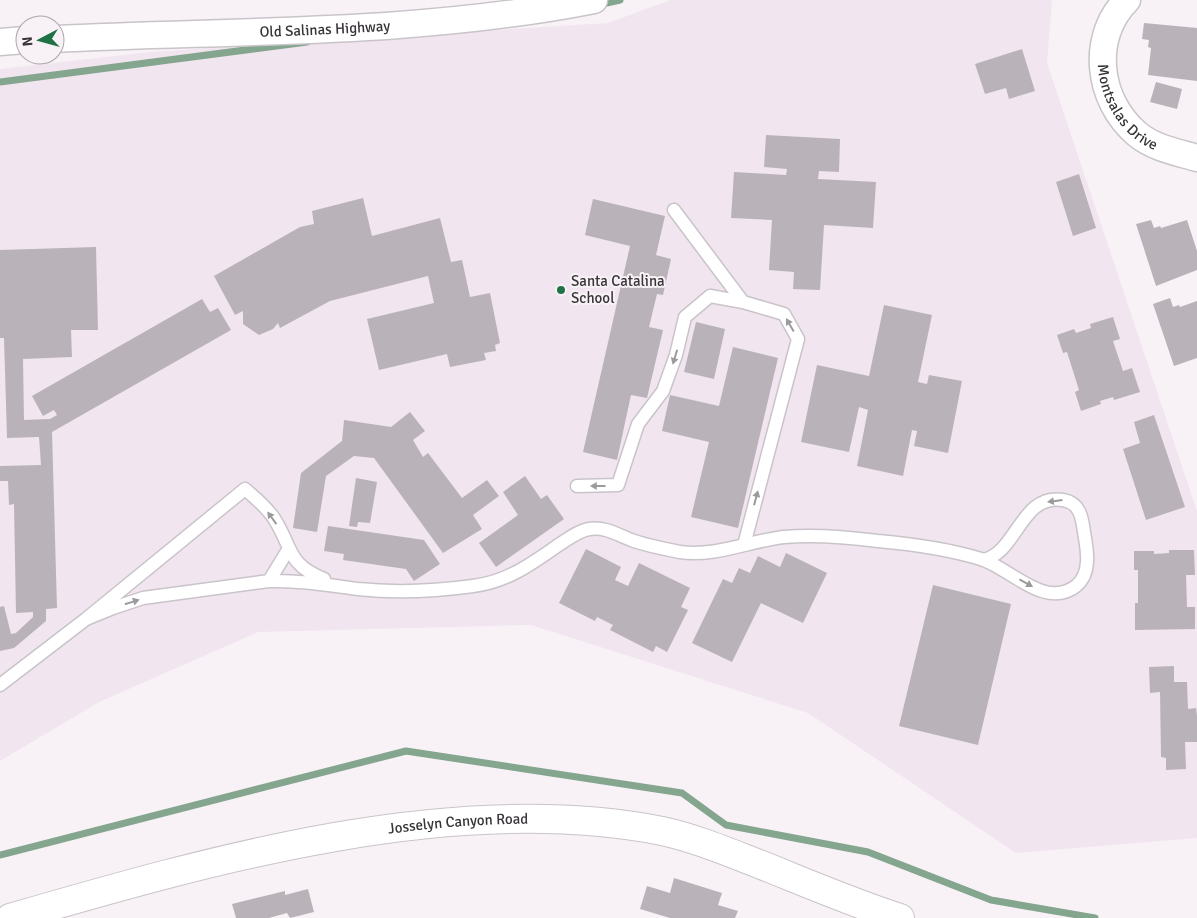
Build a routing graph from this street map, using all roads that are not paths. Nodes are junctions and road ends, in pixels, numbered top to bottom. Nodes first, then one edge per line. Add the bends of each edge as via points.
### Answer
1 (594, 0) edge
2 (1127, 0) edge
3 (65, 39) edge
4 (15, 41) edge
5 (0, 42) edge
6 (1197, 158) edge
7 (674, 210) dead end
8 (743, 302) junction
9 (577, 486) dead end
10 (744, 545) junction
11 (288, 550) junction
12 (983, 560) junction
13 (269, 581) junction
14 (340, 586) junction
15 (86, 620) junction
16 (0, 685) edge
17 (10, 918) edge
18 (900, 918) edge

1 - 3 street, Old Salinas Highway via 418,25
2 - 6 street, Montsalas Drive via 1113,19 1104,47 1103,73 1111,100 1136,133 1153,144
4 - 5 street
7 - 8 lane
8 -> 9 lane via 710,296 685,317 663,392 638,424 618,486
10 -> 8 lane via 798,339 784,314
10 - 12 lane via 784,537 821,536 922,546
10 - 14 lane via 716,552 682,552 633,541 607,530 589,529 499,581 428,590
11 - 13 lane
11 - 14 lane via 306,572
11 -> 15 lane via 274,519 245,489
12 -> 12 lane via 1039,590 1050,593 1069,590 1079,584 1086,571 1088,554 1079,509 1061,500 1038,505 1026,515 995,556
13 - 14 lane
15 -> 13 lane via 143,598
15 - 16 lane
17 - 18 street, Josselyn Canyon Road via 290,847 449,823 542,819 622,825 699,841

